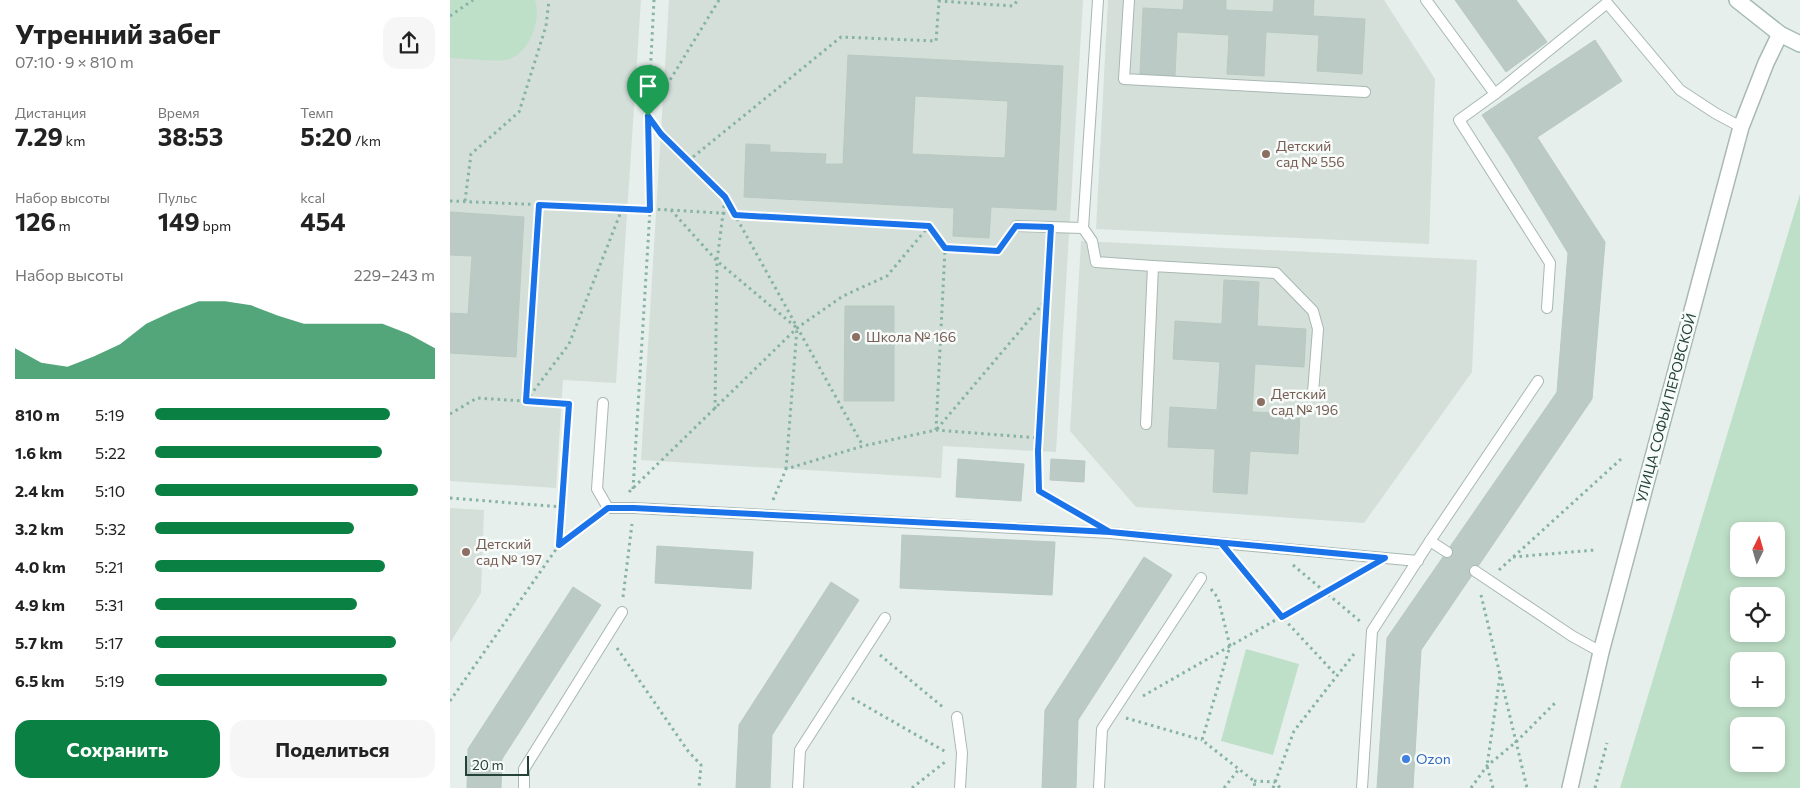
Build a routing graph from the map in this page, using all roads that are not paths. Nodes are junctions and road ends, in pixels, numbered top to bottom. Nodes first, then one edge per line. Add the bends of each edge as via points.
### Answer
1 (1098, 0) edge
2 (1129, 0) edge
3 (1426, 0) edge
4 (1737, 0) edge
5 (1606, 2) edge
6 (1780, 34) junction
7 (1800, 44) edge
8 (1365, 92) dead end
9 (1495, 94) junction
10 (1742, 127) junction
11 (1016, 226) road end
12 (1083, 228) junction
13 (1153, 266) junction
14 (1547, 308) dead end
15 (1538, 381) dead end
16 (1312, 393) dead end
17 (602, 402) dead end
18 (1146, 424) dead end
19 (1430, 541) junction
20 (1446, 552) dead end
21 (1418, 561) junction
22 (1475, 571) dead end
23 (1201, 578) road end
24 (622, 612) road end
25 (885, 618) dead end
26 (1601, 652) junction
27 (957, 717) road end
28 (524, 788) edge
29 (798, 788) edge
30 (960, 788) edge
31 (1099, 788) edge
32 (1362, 788) edge
33 (1570, 788) edge

1 - 12 lane
2 - 8 lane via 1124,79
3 - 9 lane
4 - 6 street
5 - 9 lane
5 - 10 lane via 1680,90
6 - 7 street
6 - 10 street, УЛИЦА СОФЬИ ПЕРОВСКОЙ
9 - 14 lane via 1459,120 1550,263
10 - 26 street, УЛИЦА СОФЬИ ПЕРОВСКОЙ
11 - 12 lane
12 - 13 lane via 1092,241 1096,262
13 - 16 lane via 1276,273 1313,311 1318,328
13 - 18 lane
15 - 19 lane
17 - 21 lane via 597,489 608,508 1110,532
19 - 20 lane
19 - 21 lane
21 - 32 lane via 1372,631
22 - 26 lane
23 - 31 lane via 1102,729
24 - 28 lane via 524,769
25 - 29 lane via 800,750
26 - 33 street, УЛИЦА СОФЬИ ПЕРОВСКОЙ
27 - 30 lane via 962,754

